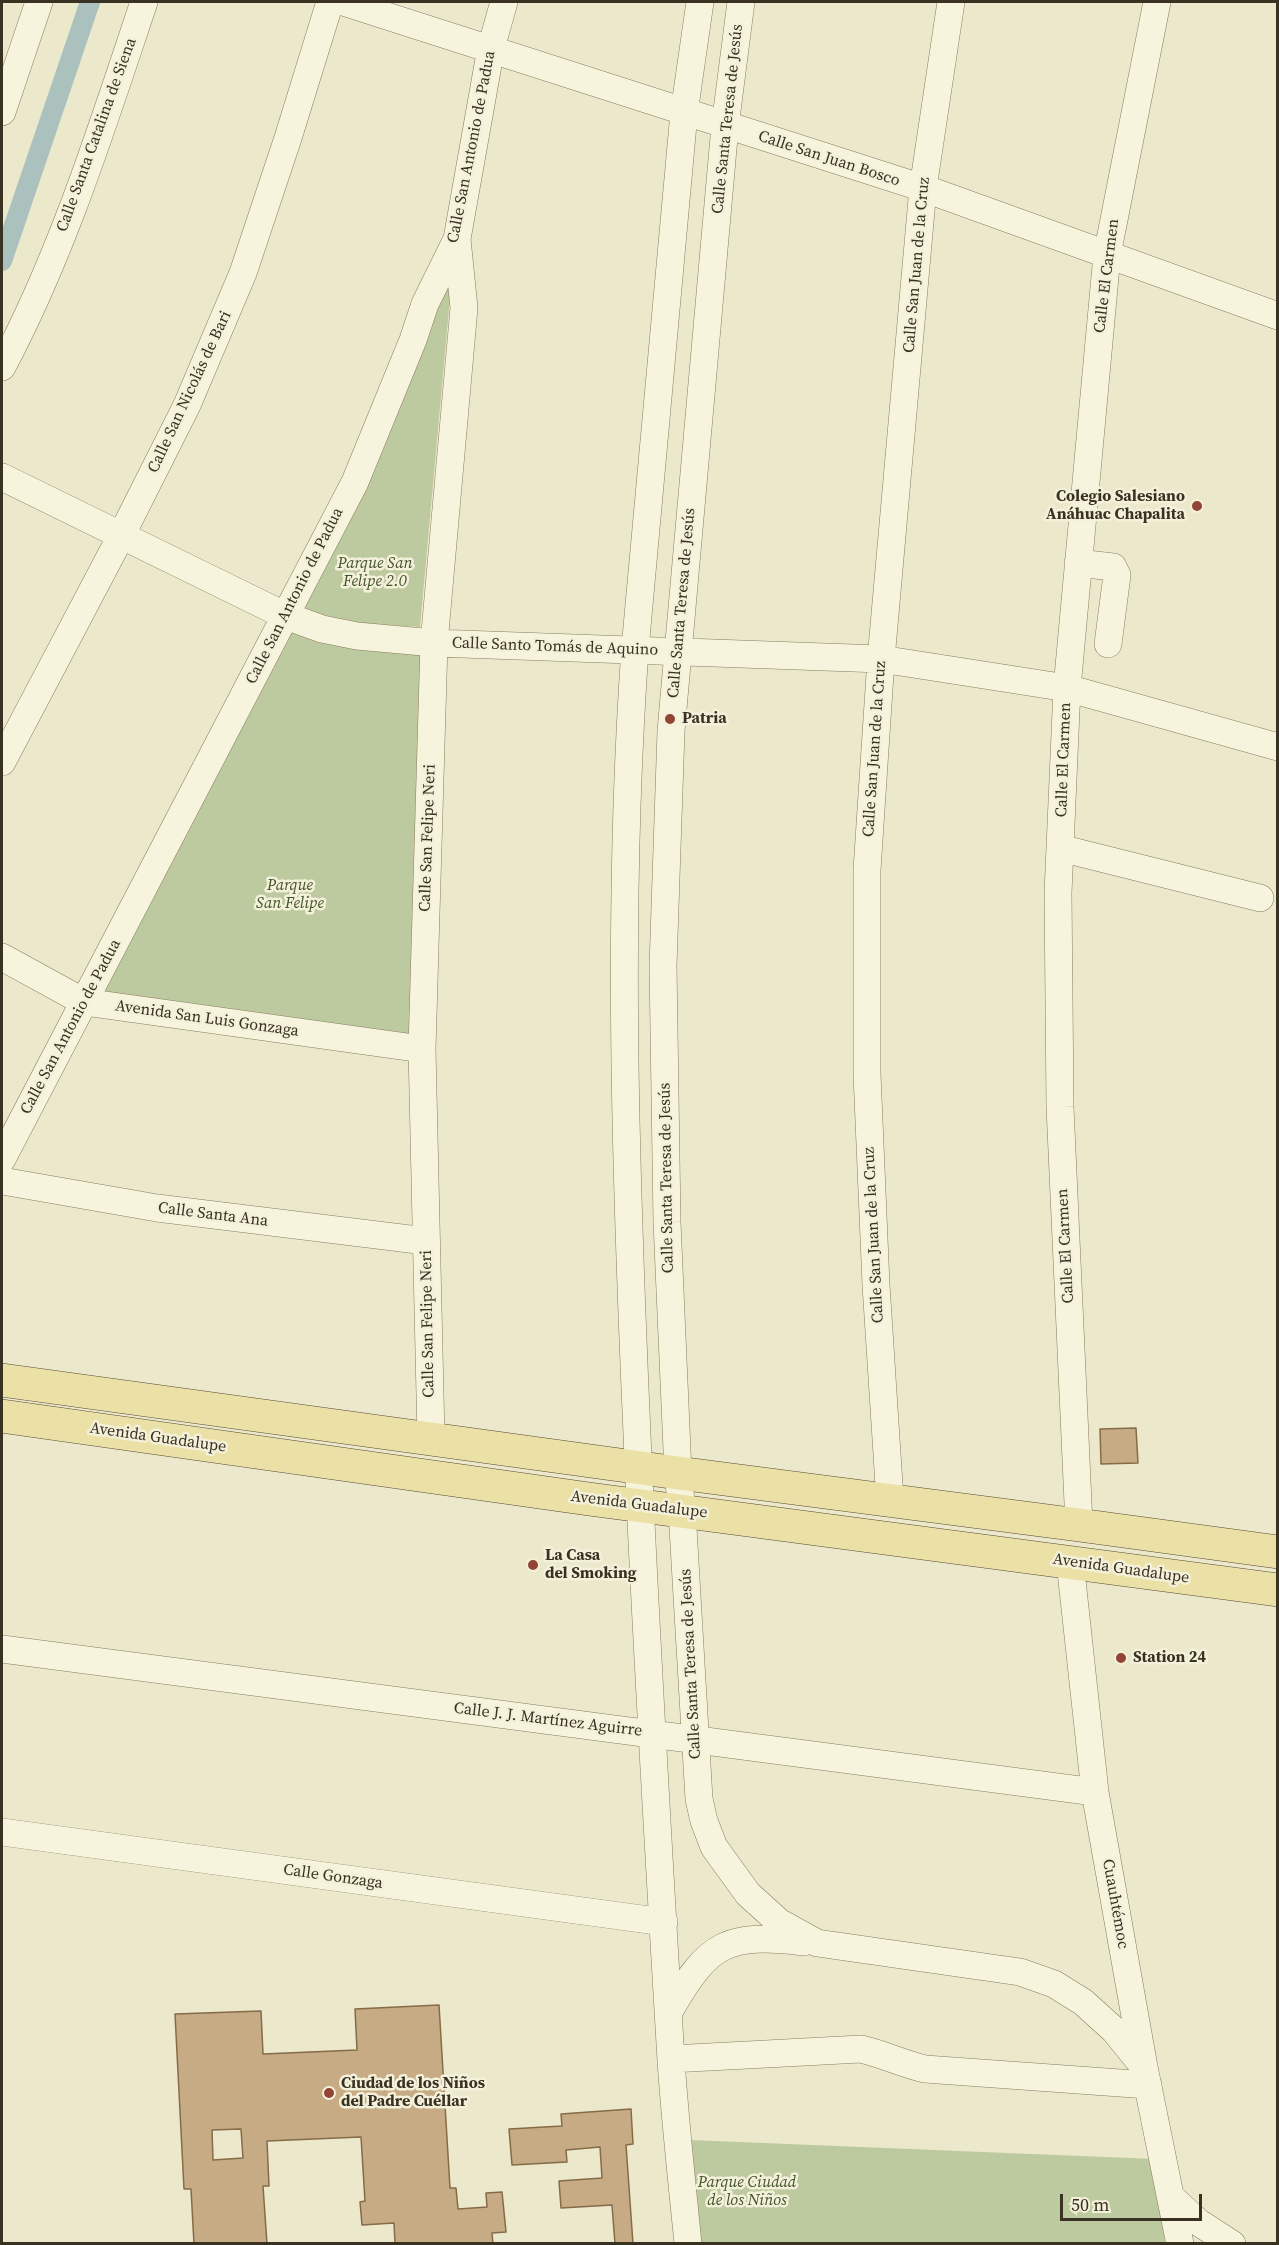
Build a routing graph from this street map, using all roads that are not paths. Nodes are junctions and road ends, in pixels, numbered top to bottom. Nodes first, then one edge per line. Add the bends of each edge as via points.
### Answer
1 (39, 2) edge
2 (144, 2) edge
3 (330, 2) edge
4 (343, 2) edge
5 (504, 2) edge
6 (700, 2) edge
7 (741, 2) edge
8 (951, 2) edge
9 (1156, 2) edge
10 (491, 48) junction
11 (2, 112) edge
12 (684, 112) junction
13 (725, 126) junction
14 (923, 188) junction
15 (457, 239) junction
16 (1107, 255) junction
17 (1278, 316) edge
18 (2, 367) edge
19 (2, 477) edge
20 (121, 536) junction
21 (1078, 563) junction
22 (286, 616) junction
23 (434, 643) junction
24 (1108, 644) dead end
25 (635, 650) junction
26 (678, 651) junction
27 (881, 659) junction
28 (1066, 688) junction
29 (1278, 747) edge
30 (2, 762) edge
31 (1060, 848) junction
32 (1260, 898) dead end
33 (2, 957) edge
34 (84, 1002) junction
35 (422, 1048) junction
36 (2, 1159) edge
37 (2, 1182) edge
38 (426, 1241) junction
39 (2, 1380) edge
40 (2, 1416) edge
41 (431, 1438) junction
42 (638, 1467) junction
43 (678, 1473) junction
44 (890, 1500) junction
45 (640, 1506) junction
46 (682, 1511) junction
47 (1079, 1525) junction
48 (1278, 1552) edge
49 (1070, 1562) junction
50 (1278, 1590) edge
51 (2, 1648) edge
52 (653, 1734) junction
53 (695, 1739) junction
54 (1095, 1792) junction
55 (2, 1832) edge
56 (664, 1922) junction
57 (817, 1943) junction
58 (670, 2010) junction
59 (671, 2059) junction
60 (1146, 2076) junction
61 (1172, 2198) junction
62 (688, 2244) edge
63 (1180, 2244) edge
64 (1232, 2244) edge

1 - 11 street
2 - 18 street, Calle Santa Catalina de Siena via 81,187
3 - 20 street, Calle San Nicolás de Bari via 243,273 187,405
4 - 10 street, Calle San Juan Bosco
5 - 10 street, Calle San Antonio de Padua
6 - 12 street
7 - 13 street, Calle Santa Teresa de Jesús
8 - 14 street, Calle San Juan de la Cruz
9 - 16 street, Calle El Carmen
10 - 12 street, Calle San Juan Bosco
10 - 15 street, Calle San Antonio de Padua
12 - 13 street, Calle San Juan Bosco
12 - 25 street
13 - 14 street, Calle San Juan Bosco
13 - 26 street, Calle Santa Teresa de Jesús
14 - 16 street, Calle San Juan Bosco
14 - 27 street, Calle San Juan de la Cruz
15 - 22 street, Calle San Antonio de Padua via 425,304 355,482
15 - 23 street, Calle San Felipe Neri via 464,308
16 - 17 street, Calle San Juan Bosco
16 - 21 street, Calle El Carmen
19 - 20 street, Calle Santo Tomás de Aquino
20 - 22 street, Calle Santo Tomás de Aquino
20 - 30 street, Calle San Nicolás de Bari
21 - 24 street via 1113,567 1117,575
21 - 28 street, Calle El Carmen
22 - 23 street, Calle Santo Tomás de Aquino via 357,636
22 - 34 street, Calle San Antonio de Padua
23 - 25 street, Calle Santo Tomás de Aquino
23 - 35 street, Calle San Felipe Neri
25 - 26 street, Calle Santo Tomás de Aquino
25 - 42 street via 625,963 628,1222
26 - 27 street, Calle Santo Tomás de Aquino
26 - 43 street, Calle Santa Teresa de Jesús via 671,731 663,966
27 - 28 street, Calle Santo Tomás de Aquino
27 - 44 street, Calle San Juan de la Cruz via 867,870 867,1074
28 - 29 street, Calle Santo Tomás de Aquino
28 - 31 street, Calle El Carmen
31 - 32 street
31 - 47 street, Calle El Carmen via 1060,1107
33 - 34 street, Avenida San Luis Gonzaga
34 - 35 street, Avenida San Luis Gonzaga
34 - 36 street, Calle San Antonio de Padua
35 - 38 street, Calle San Felipe Neri
37 - 38 street, Calle Santa Ana via 157,1208
38 - 41 street, Calle San Felipe Neri
39 - 41 main road
40 - 45 main road, Avenida Guadalupe
41 - 42 main road
42 - 43 main road
42 - 45 street
43 - 44 main road
43 - 46 street, Calle Santa Teresa de Jesús
44 - 47 main road
45 - 46 main road, Avenida Guadalupe
45 - 52 street
46 - 49 main road, Avenida Guadalupe
46 - 53 street, Calle Santa Teresa de Jesús
47 - 48 main road
49 - 50 main road, Avenida Guadalupe
49 - 54 street, Cuauhtémoc
51 - 52 street, Calle J. J. Martínez Aguirre
52 - 53 street, Calle J. J. Martínez Aguirre
52 - 56 street
53 - 54 street, Calle J. J. Martínez Aguirre
53 - 57 street, Calle Santa Teresa de Jesús via 699,1799 714,1847 748,1894 779,1922
54 - 60 street, Cuauhtémoc
55 - 56 street, Calle Gonzaga
56 - 58 street
57 - 58 street via 768,1938 732,1942 697,1966
57 - 60 street, Calle Santa Teresa de Jesús via 1020,1972 1054,1984 1083,2002 1114,2030
58 - 59 street
59 - 60 street via 861,2049 925,2069
59 - 62 street
60 - 61 street, Cuauhtémoc
61 - 63 street, Cuauhtémoc
61 - 64 street via 1198,2222

